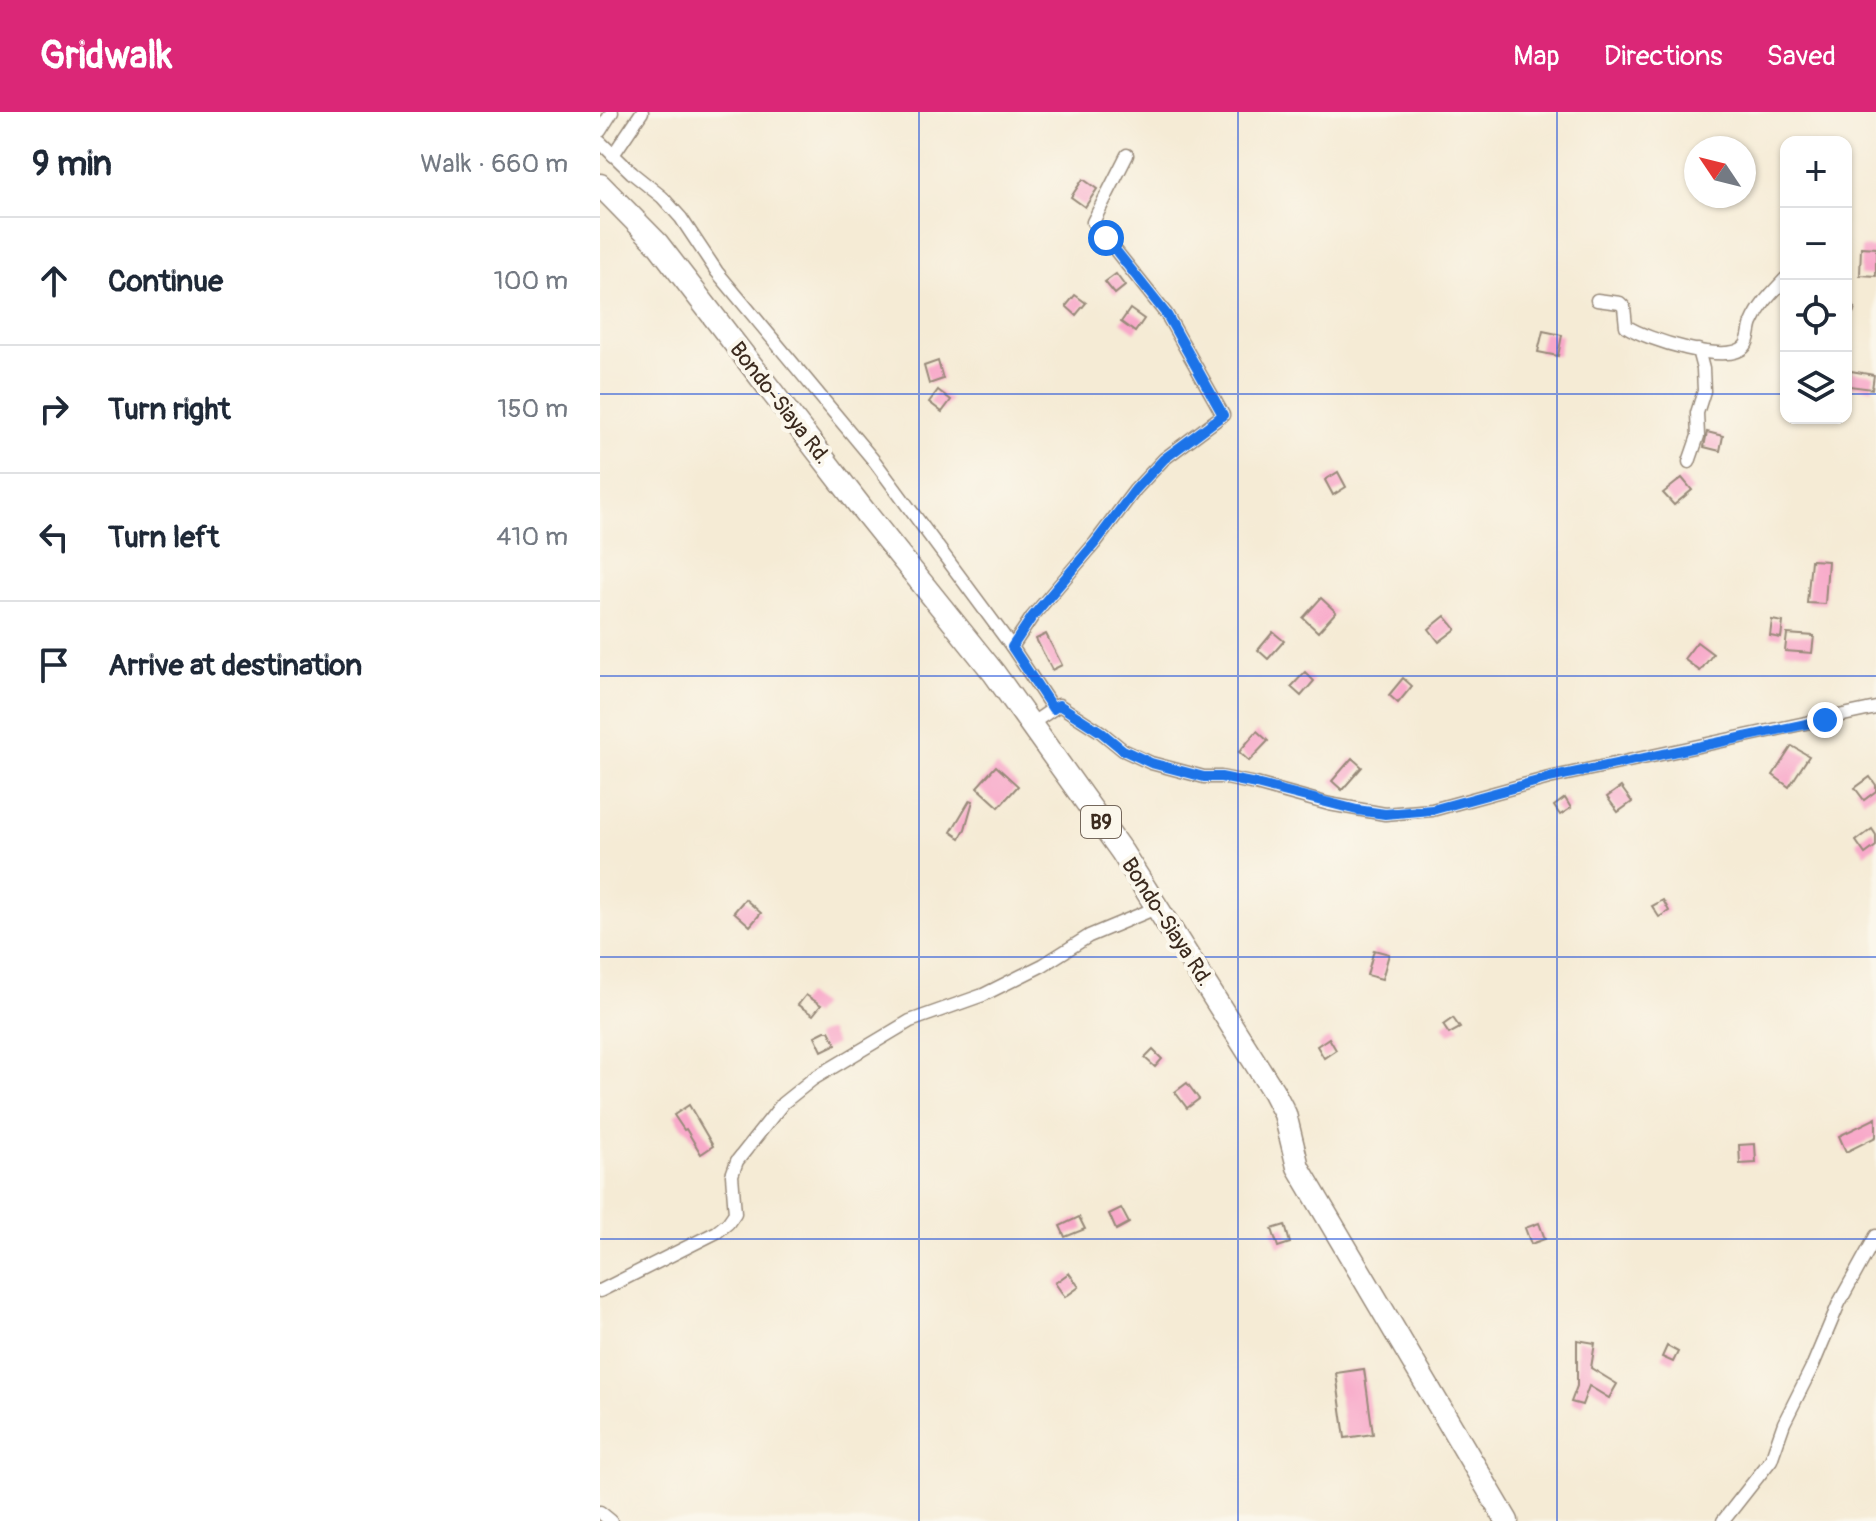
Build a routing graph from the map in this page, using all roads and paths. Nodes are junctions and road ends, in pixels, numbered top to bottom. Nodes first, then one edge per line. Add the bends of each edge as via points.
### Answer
1 (612, 112) edge
2 (642, 112) edge
3 (600, 131) edge
4 (600, 142) edge
5 (613, 155) junction
6 (1127, 155) dead end
7 (600, 185) edge
8 (1784, 280) edge
9 (1597, 300) dead end
10 (1698, 350) junction
11 (1689, 462) dead end
12 (1012, 647) junction
13 (1876, 708) edge
14 (1053, 709) junction
15 (1031, 724) junction
16 (1156, 908) junction
17 (1876, 1236) edge
18 (600, 1291) edge
19 (600, 1512) edge
20 (611, 1521) edge
21 (1507, 1521) edge
22 (1723, 1521) edge

1 - 3 street
2 - 5 street
4 - 5 street
5 - 12 street via 681,218 717,272 912,510
6 - 12 street via 1093,222 1167,315 1223,415 1164,459 1135,490
7 - 15 highway, Bondo-Siaya Rd. / B9 via 657,243
8 - 10 street via 1761,305 1747,345 1736,353
9 - 10 street via 1620,303 1626,326 1634,332
10 - 11 street via 1704,391
12 - 14 street
13 - 14 street via 1549,778 1432,810 1385,814 1151,763 1059,705
14 - 15 street
15 - 16 highway, Bondo-Siaya Rd. / B9
16 - 18 street via 1089,936 983,995 910,1021 813,1079 783,1103 737,1161 732,1175 735,1213 728,1223
16 - 21 highway, Bondo-Siaya Rd. / B9 via 1273,1091 1285,1114 1298,1167
17 - 22 street via 1839,1303 1771,1460
19 - 20 street

